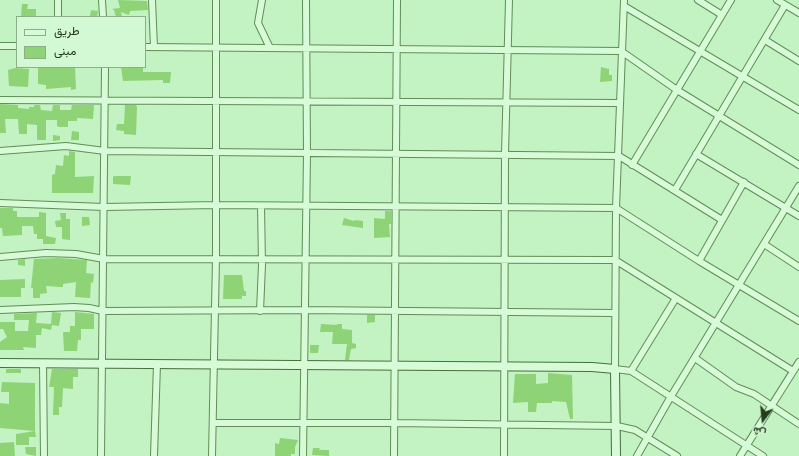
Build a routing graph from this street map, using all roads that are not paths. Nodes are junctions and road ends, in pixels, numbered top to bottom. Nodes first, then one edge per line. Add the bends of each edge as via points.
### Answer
1 (58, 0) edge
2 (102, 0) edge
3 (152, 0) edge
4 (216, 0) edge
5 (262, 0) edge
6 (306, 0) edge
7 (397, 0) edge
8 (509, 0) edge
9 (698, 0) edge
10 (731, 0) edge
11 (777, 0) edge
12 (624, 3) edge
13 (785, 5) junction
14 (799, 13) edge
15 (722, 15) junction
16 (58, 16) edge
17 (103, 16) edge
18 (765, 40) junction
19 (0, 46) edge
20 (16, 46) edge
21 (215, 46) junction
22 (146, 47) edge
23 (154, 47) junction
24 (270, 48) junction
25 (305, 49) junction
26 (396, 49) junction
27 (507, 50) junction
28 (621, 51) junction
29 (700, 52) junction
30 (799, 60) edge
31 (105, 68) edge
32 (742, 75) junction
33 (677, 90) junction
34 (0, 100) edge
35 (106, 100) junction
36 (216, 101) junction
37 (305, 101) junction
38 (396, 102) junction
39 (506, 102) junction
40 (620, 103) junction
41 (799, 110) edge
42 (719, 115) junction
43 (0, 151) edge
44 (105, 151) junction
45 (216, 151) junction
46 (307, 153) junction
47 (505, 154) junction
48 (696, 154) junction
49 (397, 155) junction
50 (619, 156) junction
51 (799, 164) edge
52 (632, 165) junction
53 (744, 182) junction
54 (799, 186) edge
55 (675, 190) junction
56 (0, 203) edge
57 (216, 205) junction
58 (261, 206) junction
59 (307, 206) junction
60 (396, 206) junction
61 (104, 207) junction
62 (505, 207) junction
63 (616, 208) junction
64 (786, 208) junction
65 (799, 216) edge
66 (722, 220) junction
67 (764, 244) junction
68 (0, 257) edge
69 (216, 258) junction
70 (262, 258) junction
71 (306, 258) junction
72 (104, 259) junction
73 (395, 259) junction
74 (504, 260) junction
75 (615, 260) junction
76 (699, 261) junction
77 (799, 267) edge
78 (738, 285) junction
79 (676, 298) junction
80 (0, 310) edge
81 (304, 310) junction
82 (103, 311) junction
83 (260, 311) junction
84 (396, 311) junction
85 (214, 312) junction
86 (504, 313) junction
87 (615, 313) junction
88 (799, 321) edge
89 (716, 323) junction
90 (695, 358) junction
91 (799, 362) edge
92 (0, 363) edge
93 (43, 363) junction
94 (102, 363) junction
95 (156, 364) junction
96 (213, 364) junction
97 (303, 366) junction
98 (394, 366) junction
99 (504, 366) junction
100 (615, 369) junction
101 (631, 371) junction
102 (793, 371) junction
103 (670, 398) junction
104 (772, 406) junction
105 (304, 422) junction
106 (213, 423) junction
107 (394, 423) junction
108 (799, 424) edge
109 (504, 425) junction
110 (617, 426) junction
111 (647, 437) junction
112 (746, 446) junction
113 (44, 456) edge
114 (102, 456) edge
115 (154, 456) edge
116 (212, 456) edge
117 (303, 456) edge
118 (394, 456) edge
119 (504, 456) edge
120 (616, 456) edge
121 (637, 456) edge
122 (677, 456) edge
123 (740, 456) edge
124 (763, 456) edge

1 - 16 street
2 - 17 street
3 - 23 street
4 - 21 street
5 - 24 street via 258,23
6 - 25 street
7 - 26 street
8 - 27 street
9 - 15 street
10 - 15 street
11 - 13 street
12 - 28 street
12 - 29 street
13 - 14 street
13 - 18 street
15 - 29 street
18 - 30 street
18 - 32 street
19 - 20 street
21 - 23 street
21 - 24 street
21 - 36 street
22 - 23 street
24 - 25 street
25 - 26 street
25 - 37 street
26 - 27 street
26 - 38 street
27 - 28 street
27 - 39 street
28 - 33 street
28 - 40 street
29 - 32 street
29 - 33 street
31 - 35 street
32 - 41 street
32 - 42 street
33 - 42 street
33 - 52 street
34 - 35 street
35 - 36 street
35 - 44 street
36 - 37 street
36 - 45 street
37 - 38 street
37 - 46 street
38 - 39 street
38 - 49 street
39 - 40 street
39 - 47 street
40 - 50 street
42 - 48 street
42 - 51 street
43 - 44 street via 66,146
44 - 45 street
44 - 61 street
45 - 46 street
45 - 57 street
46 - 49 street
46 - 59 street
47 - 49 street
47 - 50 street
47 - 62 street
48 - 53 street
48 - 55 street
49 - 60 street
50 - 52 street
50 - 63 street
52 - 55 street
53 - 64 street
53 - 66 street
54 - 64 street
55 - 66 street
56 - 61 street
57 - 58 street
57 - 61 street
57 - 69 street
58 - 59 street
58 - 70 street
59 - 60 street
59 - 71 street
60 - 62 street
60 - 73 street
61 - 72 street
62 - 63 street
62 - 74 street
63 - 75 street
63 - 76 street
64 - 65 street
64 - 67 street
66 - 76 street
67 - 77 street
67 - 78 street
68 - 72 street via 46,253 76,254
69 - 70 street
69 - 72 street
69 - 85 street
70 - 71 street
70 - 83 street
71 - 73 street
71 - 81 street
72 - 82 street
73 - 74 street
73 - 84 street
74 - 75 street
74 - 86 street
75 - 79 street
75 - 87 street
76 - 78 street
78 - 88 street
78 - 89 street
79 - 89 street
79 - 101 street
80 - 82 street via 74,307
81 - 83 street
81 - 84 street
81 - 97 street
82 - 85 street
82 - 94 street
83 - 85 street
84 - 86 street
84 - 98 street
85 - 96 street
86 - 87 street
86 - 99 street
87 - 100 street
89 - 90 street
89 - 102 street
90 - 103 street
90 - 104 street via 736,387 754,394
91 - 102 street
92 - 93 street
93 - 94 street
93 - 113 street
94 - 95 street
94 - 114 street
95 - 96 street
95 - 115 street
96 - 97 street
96 - 106 street
97 - 98 street
97 - 105 street
98 - 99 street
98 - 107 street
99 - 100 street via 592,366
99 - 109 street
100 - 101 street
100 - 110 street
101 - 103 street
102 - 104 street
103 - 111 street
103 - 112 street
104 - 108 street
104 - 112 street
105 - 106 street
105 - 107 street
105 - 117 street
106 - 116 street
107 - 109 street
107 - 118 street
109 - 110 street
109 - 119 street
110 - 111 street via 630,428
110 - 120 street
111 - 121 street
111 - 122 street
112 - 123 street
112 - 124 street

